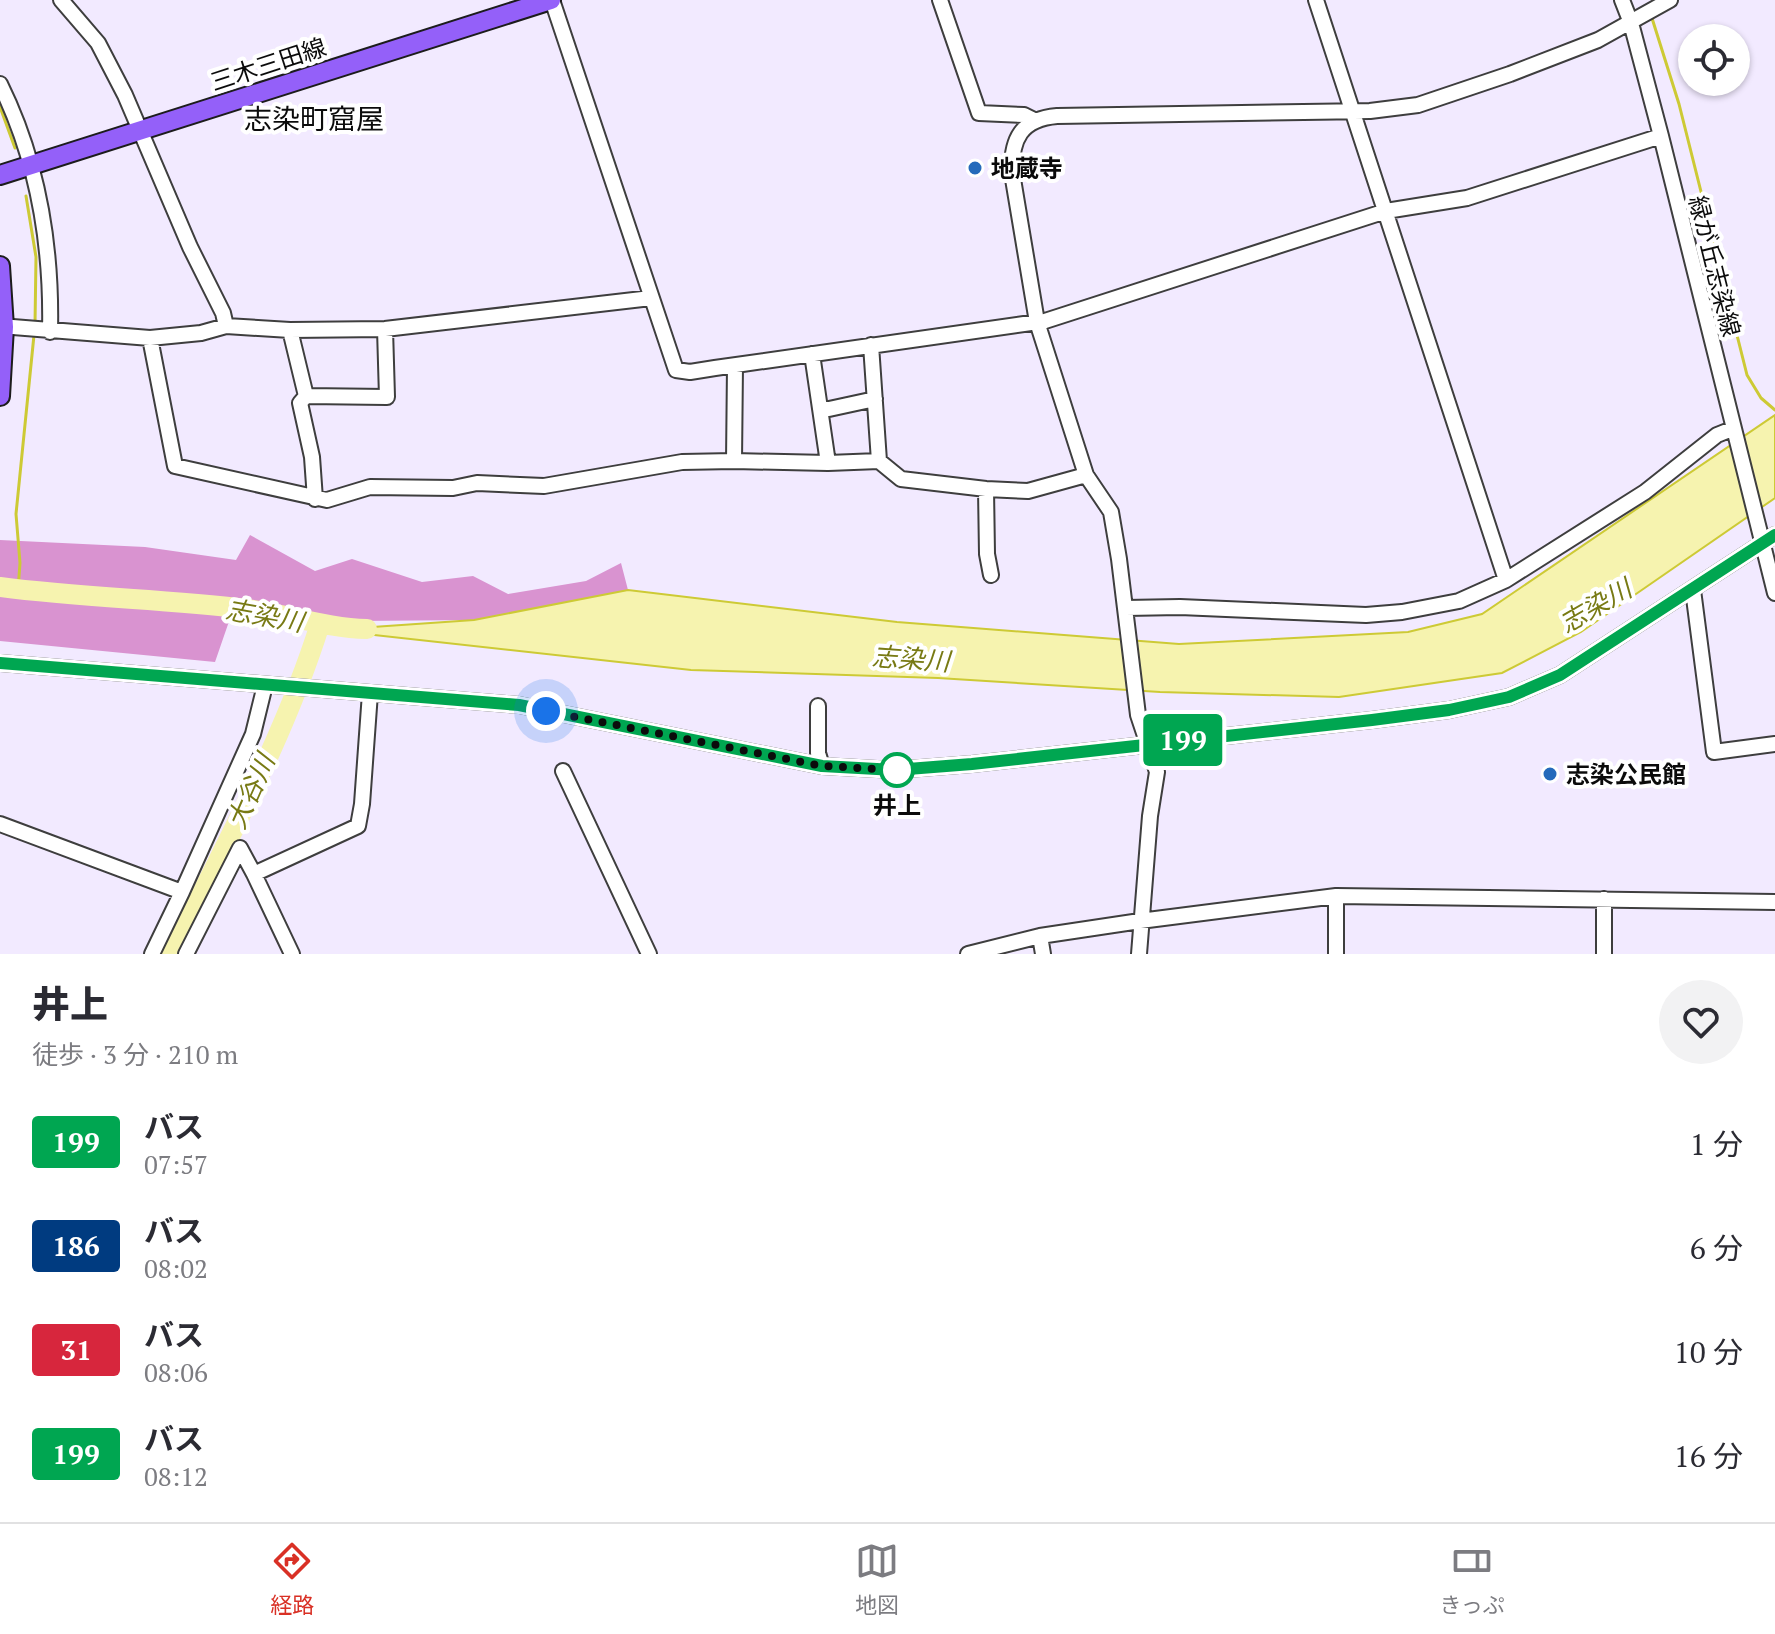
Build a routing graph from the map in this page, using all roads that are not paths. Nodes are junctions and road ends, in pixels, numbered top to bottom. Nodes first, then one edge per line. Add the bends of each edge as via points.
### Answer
1 (61, 0) edge
2 (552, 0) edge
3 (940, 0) edge
4 (1316, 0) edge
5 (1622, 0) edge
6 (1667, 2) edge
7 (1631, 23) junction
8 (0, 84) edge
9 (1351, 110) junction
10 (1034, 120) junction
11 (140, 131) junction
12 (1661, 136) junction
13 (32, 166) junction
14 (0, 175) edge
15 (1386, 211) junction
16 (0, 266) edge
17 (651, 298) junction
18 (1037, 322) junction
19 (2, 326) edge
20 (226, 326) junction
21 (385, 329) junction
22 (290, 330) junction
23 (47, 331) junction
24 (150, 338) junction
25 (871, 345) junction
26 (812, 354) junction
27 (735, 366) junction
28 (0, 396) edge
29 (306, 396) junction
30 (875, 399) junction
31 (820, 408) junction
32 (1732, 429) junction
33 (734, 461) junction
34 (879, 461) junction
35 (828, 463) junction
36 (1086, 475) junction
37 (986, 489) junction
38 (315, 499) junction
39 (1775, 535) edge
40 (1760, 543) junction
41 (991, 575) dead end
42 (1506, 580) junction
43 (1693, 590) junction
44 (1775, 593) edge
45 (1126, 608) junction
46 (0, 663) edge
47 (265, 685) junction
48 (370, 693) junction
49 (818, 706) dead end
50 (1147, 743) junction
51 (1775, 744) edge
52 (822, 766) junction
53 (563, 771) dead end
54 (0, 824) edge
55 (254, 874) junction
56 (182, 892) junction
57 (1336, 896) junction
58 (1604, 899) junction
59 (1775, 902) edge
60 (1140, 921) junction
61 (1040, 936) junction
62 (152, 954) edge
63 (186, 954) edge
64 (292, 954) edge
65 (649, 954) edge
66 (968, 954) edge
67 (1043, 954) edge
68 (1139, 954) edge
69 (1336, 954) edge
70 (1604, 954) edge

1 - 11 street via 98,43
2 - 11 main road, 三木三田線
2 - 17 street
3 - 10 street via 979,113
4 - 9 street
5 - 7 street, 緑が丘志染線
6 - 7 street
7 - 9 street via 1560,55 1418,105
7 - 12 street, 緑が丘志染線
8 - 13 street
9 - 10 street
9 - 15 street
10 - 18 street via 1011,149
11 - 13 main road, 三木三田線
11 - 20 street
12 - 15 street via 1467,198
12 - 32 street, 緑が丘志染線
13 - 14 main road, 三木三田線
13 - 23 street via 49,261
15 - 18 street
15 - 42 street
16 - 19 main road
17 - 21 street
17 - 27 street via 676,370
18 - 25 street
18 - 36 street
19 - 23 street
19 - 28 main road
20 - 22 street
20 - 24 street
21 - 22 street
21 - 29 street via 387,397
22 - 29 street
23 - 24 street
24 - 38 street via 175,466
25 - 26 street
25 - 30 street
26 - 27 street
26 - 31 street
27 - 33 street
29 - 38 street via 300,403
30 - 31 street
30 - 34 street
31 - 35 street
32 - 40 street, 緑が丘志染線
32 - 42 street via 1645,492
33 - 35 street
33 - 38 street via 682,462 544,486 370,487
34 - 35 street
34 - 37 street via 901,479
36 - 37 street via 1028,491
36 - 45 street via 1111,512
37 - 41 street
39 - 40 street
40 - 43 street
40 - 44 street, 緑が丘志染線
42 - 45 street via 1459,601 1366,615
43 - 50 street via 1560,675 1509,697 1434,712
43 - 51 street via 1714,752
45 - 50 street via 1138,715
46 - 47 street
47 - 48 street
47 - 56 street via 253,734
48 - 52 street via 519,705
48 - 55 street via 358,826
49 - 52 street
50 - 52 street via 895,770
50 - 60 street via 1157,772
53 - 65 street
54 - 56 street
55 - 63 street via 240,848
55 - 64 street
56 - 62 street
57 - 58 street
57 - 60 street
57 - 69 street
58 - 59 street
58 - 70 street
60 - 61 street
60 - 68 street
61 - 66 street
61 - 67 street

